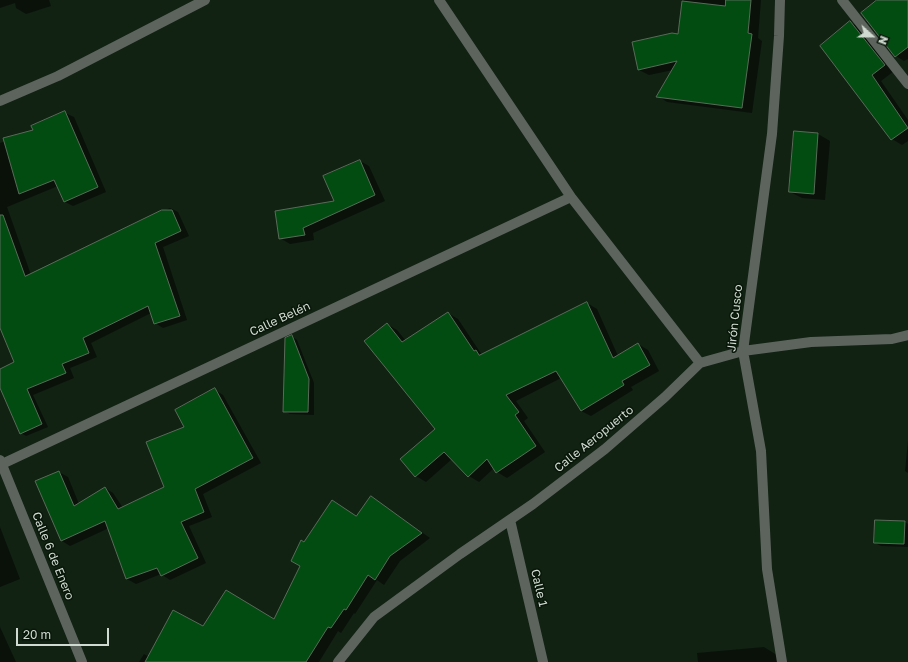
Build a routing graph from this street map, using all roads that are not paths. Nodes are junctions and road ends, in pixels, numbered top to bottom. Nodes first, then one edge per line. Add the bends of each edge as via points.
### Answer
1 (205, 0) edge
2 (439, 0) edge
3 (780, 0) edge
4 (842, 0) edge
5 (908, 84) edge
6 (0, 101) edge
7 (571, 197) junction
8 (908, 335) edge
9 (743, 351) junction
10 (700, 363) junction
11 (1, 463) edge
12 (510, 520) junction
13 (82, 662) edge
14 (338, 662) edge
15 (543, 662) edge
16 (782, 662) edge

1 - 6 street via 58,76
2 - 7 street
3 - 9 street, Jirón Cusco via 772,134
4 - 5 street
7 - 10 street
7 - 11 street, Calle Belén
8 - 9 street, Calle Aeropuerto via 892,339 810,342
9 - 10 street, Calle Aeropuerto
9 - 16 street, Jirón Cusco via 760,451 767,568
10 - 12 street, Calle Aeropuerto via 605,449
11 - 13 street, Calle 6 de Enero
12 - 14 street, Calle Aeropuerto via 374,617
12 - 15 street, Calle 1

